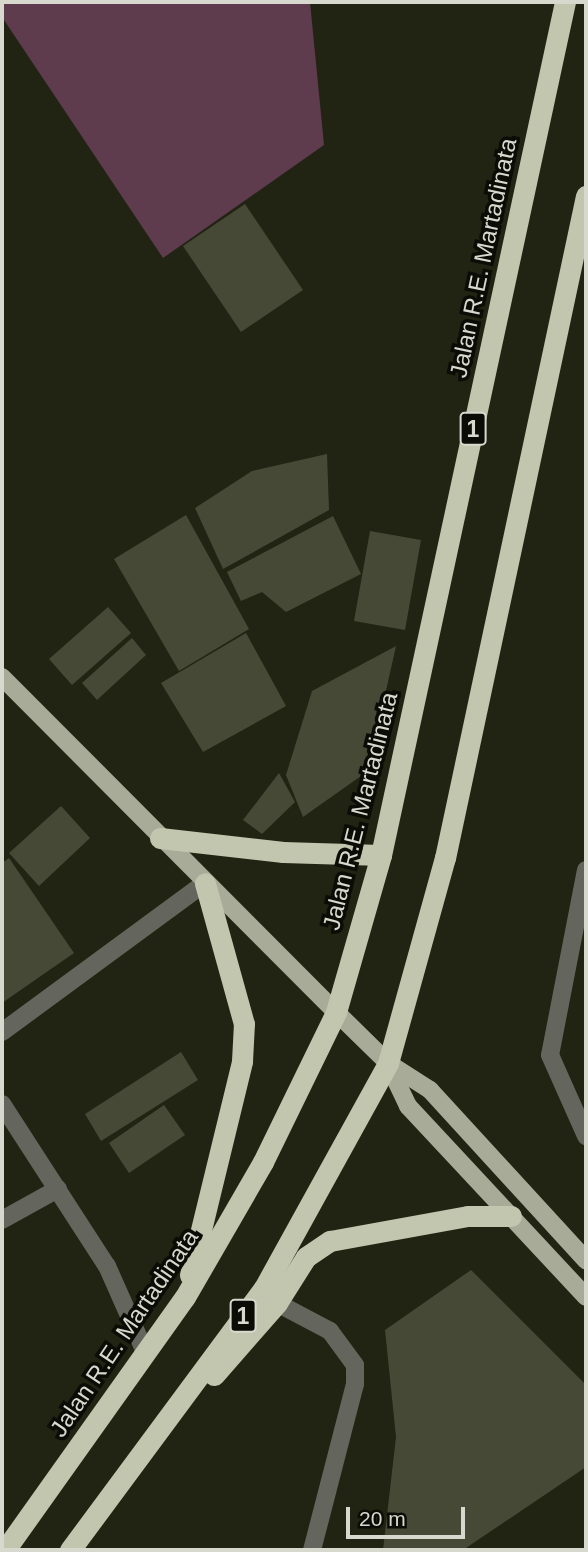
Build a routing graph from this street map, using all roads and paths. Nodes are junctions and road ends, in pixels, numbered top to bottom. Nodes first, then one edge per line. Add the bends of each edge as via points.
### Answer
1 (565, 2) edge
2 (586, 196) edge
3 (2, 677) edge
4 (160, 838) junction
5 (380, 855) junction
6 (586, 870) edge
7 (205, 883) junction
8 (336, 1012) junction
9 (2, 1032) edge
10 (388, 1063) junction
11 (2, 1104) edge
12 (586, 1136) edge
13 (58, 1189) junction
14 (511, 1216) junction
15 (2, 1220) edge
16 (586, 1260) edge
17 (185, 1297) junction
18 (586, 1297) edge
19 (277, 1303) junction
20 (146, 1354) junction
21 (95, 1512) junction
22 (5, 1550) edge
23 (70, 1550) edge
24 (312, 1550) edge

1 - 5 highway, Jalan R.E. Martadinata / 1
2 - 10 highway, 1 via 445,858
3 - 4 main road
4 - 5 highway via 283,852
4 - 7 main road
5 - 8 highway, Jalan R.E. Martadinata / 1
6 - 12 street via 550,1055
7 - 8 main road
7 - 9 street
7 - 17 highway via 244,1024 242,1061
8 - 10 main road
8 - 17 highway, Jalan R.E. Martadinata / 1 via 263,1162
10 - 14 main road via 408,1106
10 - 16 main road via 430,1090
10 - 21 highway, 1 via 264,1287
11 - 13 street
13 - 15 street
13 - 20 street via 107,1266
14 - 18 main road
14 - 19 highway via 468,1216 330,1241 306,1257
17 - 20 highway, Jalan R.E. Martadinata / 1
19 - 21 highway
19 - 24 street via 330,1331 355,1365 355,1384
20 - 22 highway, Jalan R.E. Martadinata / 1
21 - 23 highway, 1

